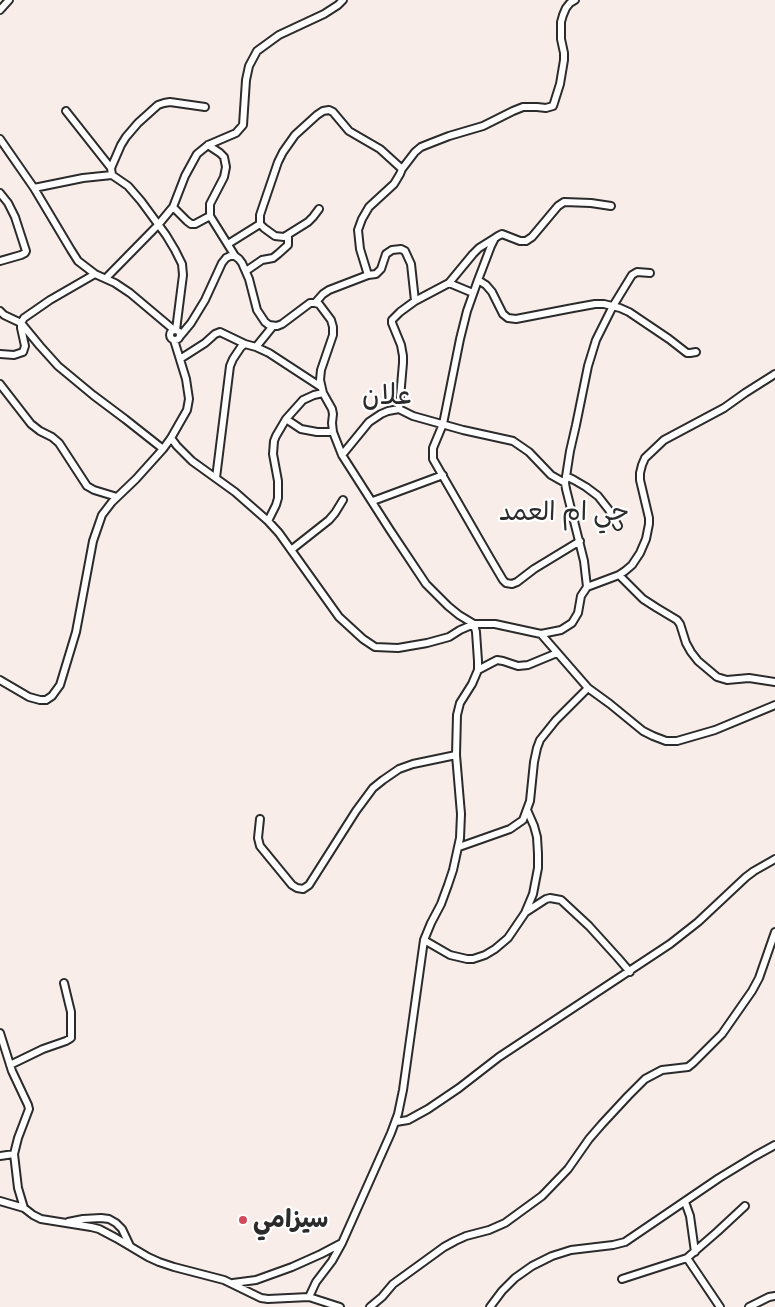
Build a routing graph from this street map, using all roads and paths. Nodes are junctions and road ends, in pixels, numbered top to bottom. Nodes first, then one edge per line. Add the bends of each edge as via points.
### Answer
1 (9, 0) edge
2 (343, 0) edge
3 (575, 0) edge
4 (0, 10) edge
5 (205, 107) dead end
6 (66, 111) dead end
7 (0, 139) edge
8 (208, 145) junction
9 (402, 169) junction
10 (111, 172) junction
11 (34, 188) junction
12 (0, 193) edge
13 (612, 206) dead end
14 (173, 208) junction
15 (319, 210) dead end
16 (210, 216) junction
17 (260, 224) junction
18 (158, 225) junction
19 (288, 235) junction
20 (495, 238) junction
21 (228, 244) junction
22 (235, 256) junction
23 (0, 261) edge
24 (246, 271) junction
25 (650, 272) dead end
26 (95, 274) junction
27 (368, 275) junction
28 (106, 278) junction
29 (478, 280) junction
30 (449, 283) junction
31 (474, 293) junction
32 (415, 301) junction
33 (314, 303) junction
34 (613, 306) junction
35 (0, 311) edge
36 (22, 322) junction
37 (273, 326) junction
38 (175, 334) junction
39 (245, 344) junction
40 (256, 346) junction
41 (696, 352) dead end
42 (0, 354) edge
43 (180, 360) junction
44 (775, 374) edge
45 (0, 384) edge
46 (322, 390) junction
47 (399, 409) junction
48 (286, 419) junction
49 (443, 424) junction
50 (333, 432) junction
51 (171, 438) junction
52 (163, 449) junction
53 (342, 455) junction
54 (443, 476) junction
55 (216, 478) junction
56 (566, 480) junction
57 (117, 497) junction
58 (343, 500) dead end
59 (373, 501) junction
60 (268, 521) junction
61 (618, 526) dead end
62 (580, 541) junction
63 (291, 550) junction
64 (619, 575) junction
65 (587, 587) junction
66 (474, 624) junction
67 (541, 634) junction
68 (557, 653) junction
69 (478, 670) junction
70 (0, 680) edge
71 (775, 682) edge
72 (588, 688) junction
73 (775, 705) edge
74 (456, 755) junction
75 (527, 810) junction
76 (260, 818) dead end
77 (458, 847) junction
78 (775, 859) edge
79 (525, 913) junction
80 (775, 932) edge
81 (424, 940) junction
82 (630, 972) junction
83 (64, 983) dead end
84 (0, 1033) edge
85 (1, 1041) edge
86 (10, 1065) junction
87 (396, 1122) junction
88 (775, 1145) edge
89 (14, 1154) junction
90 (0, 1156) edge
91 (0, 1201) edge
92 (685, 1202) junction
93 (745, 1206) dead end
94 (24, 1208) junction
95 (64, 1223) junction
96 (342, 1243) junction
97 (130, 1247) junction
98 (695, 1252) junction
99 (688, 1258) junction
100 (622, 1279) dead end
101 (233, 1283) junction
102 (775, 1296) edge
103 (309, 1297) junction
104 (340, 1307) edge
105 (370, 1307) edge
106 (490, 1307) edge
107 (720, 1307) edge
108 (749, 1307) edge

1 - 4 street
2 - 8 street via 324,14 279,35 257,51 246,80 243,125 231,136
3 - 9 street via 570,3 561,22 564,60 552,106 523,107 483,126 421,147
5 - 10 street via 170,102 158,105 126,137
6 - 10 street
7 - 11 street
8 - 14 street via 191,163
8 - 16 street via 224,157 226,167 210,204
9 - 17 street via 380,149 349,130 332,112 323,111 295,135 283,152 260,215
9 - 27 street via 394,184 369,207 358,230
10 - 11 street
10 - 18 street via 132,190
11 - 26 street via 74,256
12 - 23 street via 15,217 26,250 21,255
13 - 20 street via 562,202 526,241 502,234
14 - 16 street via 191,224
14 - 18 street
15 - 19 street
16 - 21 street
17 - 19 street via 275,236
17 - 21 street
18 - 28 street
18 - 38 street via 180,258 183,269
19 - 24 street via 287,246 274,257 262,260
20 - 29 street
20 - 30 street via 479,248
21 - 22 street
22 - 24 street
22 - 38 street via 226,258 222,263 194,319
24 - 37 street via 257,310 265,322
25 - 34 street via 632,275
26 - 28 street
26 - 36 street via 50,300
27 - 32 street via 381,269 389,251 405,251
27 - 33 street via 329,290
28 - 38 street via 130,294
29 - 31 street
29 - 34 street via 489,288 503,314 511,319 595,304
30 - 31 street
30 - 32 street
31 - 49 street via 460,339
32 - 47 street via 392,320 403,356
33 - 37 street via 282,324
33 - 46 street via 323,308 334,327 321,370
34 - 41 street via 629,312 686,353
34 - 56 street via 596,340 588,366
35 - 36 street
36 - 42 street via 25,349 14,355
36 - 52 street via 58,366
37 - 40 street
38 - 43 street
39 - 40 street
39 - 43 street via 220,332
39 - 55 street via 237,351 230,366
40 - 46 street
43 - 51 street via 189,404
44 - 64 street via 724,408 671,436 645,458 640,473 649,518 648,531 636,561
45 - 57 street via 31,424 59,443 86,486
46 - 48 street via 304,400
46 - 50 street via 332,409
47 - 49 street
47 - 53 street via 373,419
48 - 50 street via 301,429
48 - 60 street via 274,441 278,498
49 - 54 street via 433,455
49 - 56 street via 513,441 551,475
50 - 53 street
51 - 52 street
51 - 55 street via 192,461
52 - 57 street
53 - 59 street
54 - 59 street
54 - 62 street via 506,583 517,582
55 - 60 street
56 - 61 street via 574,480 598,496
56 - 62 street
57 - 70 street via 102,515 96,531 76,632 57,690 49,698 40,700
58 - 63 street via 329,520
59 - 66 street via 426,584 448,606
60 - 63 street
62 - 65 street
63 - 66 street via 339,617 375,647 398,648 435,641
64 - 65 street
64 - 71 street via 643,599 677,620 691,652 717,676 727,680 750,678
65 - 67 street via 572,623 561,630
66 - 67 street via 496,624
66 - 69 street
67 - 68 street
68 - 69 street via 518,666 497,660
68 - 72 street
69 - 74 street via 458,709
72 - 73 street via 643,731 666,741 715,730
72 - 75 street via 540,740
74 - 76 street via 413,764 383,780 356,811 309,885 303,889 292,885 260,846
74 - 77 street via 461,814
75 - 77 street via 520,823 510,829
75 - 79 street via 537,837 538,868
77 - 81 street via 444,898
78 - 82 street via 746,877 690,929
79 - 81 street via 508,938 486,955 473,959 450,955
79 - 82 street via 546,899 561,900
80 - 105 street via 759,978 748,997 722,1034 693,1063 684,1068 662,1070 646,1079 602,1124 568,1169 542,1196 505,1223 466,1236 444,1248 393,1284
81 - 87 street
82 - 87 street via 499,1057 428,1109 408,1120
83 - 86 street via 71,1012 71,1038
84 - 85 street
85 - 86 street
86 - 89 street via 29,1109
87 - 96 street
88 - 92 street
89 - 90 street
89 - 94 street
91 - 94 street
92 - 98 street
92 - 106 street via 625,1242 562,1252 532,1266 502,1291
93 - 98 street
94 - 95 street via 40,1219
95 - 97 street via 99,1229
95 - 97 street via 108,1219 122,1230
96 - 101 street via 292,1267 256,1280
96 - 103 street
97 - 101 street via 159,1262
98 - 99 street
99 - 100 street
99 - 107 street
101 - 103 street via 254,1296 268,1299
102 - 108 street
103 - 104 street

